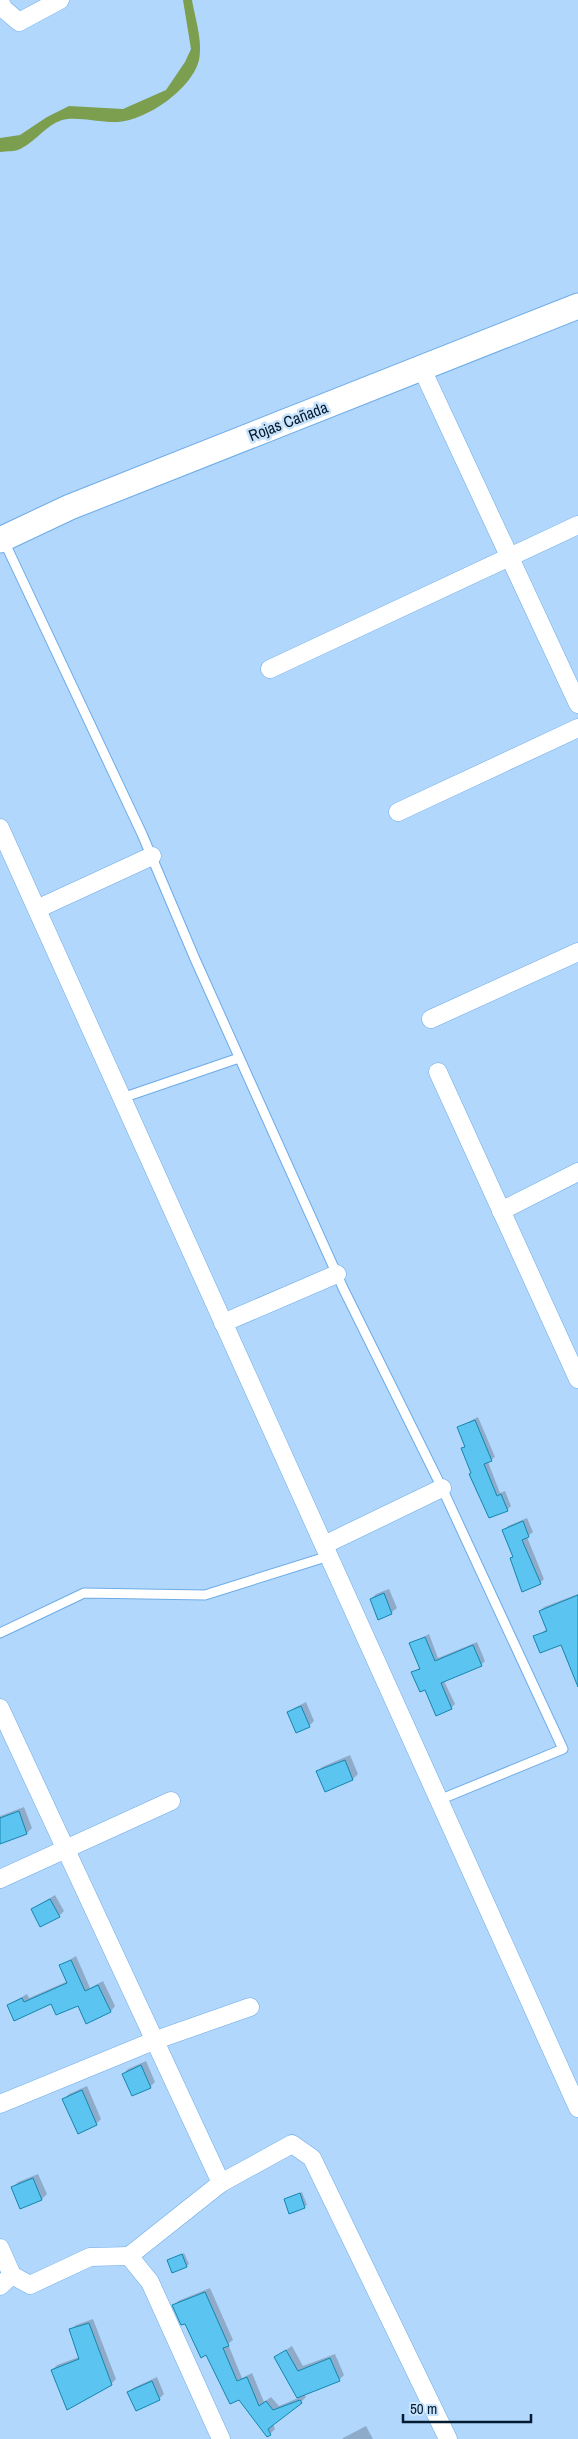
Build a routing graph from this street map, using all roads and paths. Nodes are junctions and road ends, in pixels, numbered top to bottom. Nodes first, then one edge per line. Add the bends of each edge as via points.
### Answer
1 (60, 0) edge
2 (0, 2) edge
3 (578, 306) edge
4 (422, 369) junction
5 (578, 525) edge
6 (1, 540) edge
7 (509, 556) junction
8 (270, 669) dead end
9 (578, 704) edge
10 (578, 728) edge
11 (398, 812) dead end
12 (0, 828) edge
13 (152, 856) junction
14 (36, 909) junction
15 (578, 952) edge
16 (430, 1019) dead end
17 (239, 1058) junction
18 (438, 1072) dead end
19 (122, 1098) junction
20 (578, 1172) edge
21 (501, 1211) junction
22 (336, 1274) junction
23 (224, 1323) junction
24 (578, 1378) edge
25 (442, 1488) junction
26 (326, 1550) junction
27 (0, 1633) edge
28 (0, 1708) edge
29 (439, 1800) junction
30 (171, 1801) dead end
31 (66, 1849) junction
32 (0, 1879) edge
33 (250, 2006) dead end
34 (156, 2040) junction
35 (0, 2104) edge
36 (578, 2108) edge
37 (221, 2183) junction
38 (0, 2248) edge
39 (128, 2256) junction
40 (6, 2281) edge
41 (221, 2439) edge
42 (448, 2439) edge

1 - 2 street via 19,22
3 - 4 main road, Rojas Cañada
4 - 6 main road, Rojas Cañada via 70,507
4 - 7 street
5 - 7 street
6 - 13 lane
7 - 8 street
7 - 9 street
10 - 11 street
12 - 14 street
13 - 14 street
13 - 17 lane
14 - 19 street
15 - 16 street
17 - 19 lane
17 - 22 lane
18 - 21 street
19 - 23 street
20 - 21 street
21 - 24 street
22 - 23 street
22 - 25 lane
23 - 26 street
25 - 26 street
25 - 29 lane via 562,1749
26 - 27 lane via 206,1595 84,1593
26 - 29 street
28 - 31 street
29 - 36 street
30 - 31 street
31 - 32 street
31 - 34 street
33 - 34 street
34 - 35 street
34 - 37 street
37 - 39 street
37 - 42 street via 292,2144 312,2158
38 - 40 street
39 - 40 street via 90,2257 30,2285
39 - 41 street via 150,2282

